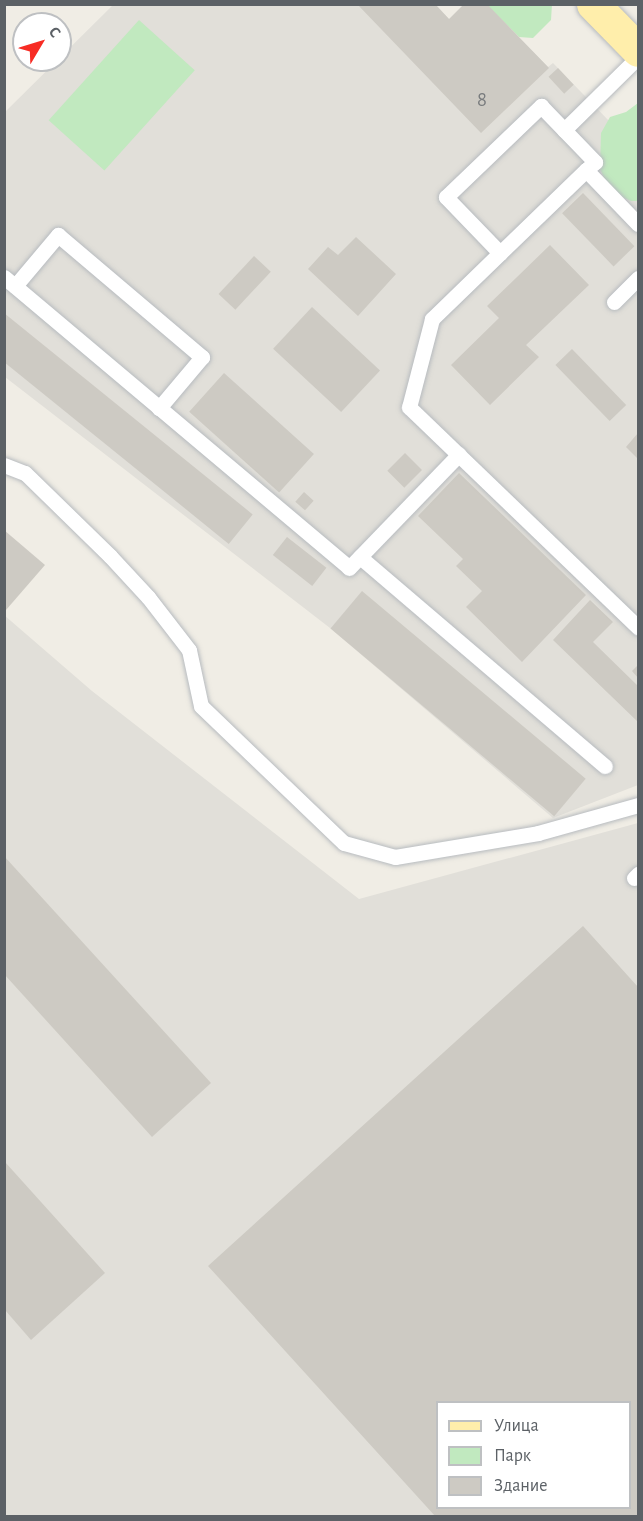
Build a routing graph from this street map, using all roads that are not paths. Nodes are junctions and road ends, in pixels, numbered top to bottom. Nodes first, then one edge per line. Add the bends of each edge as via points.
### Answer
1 (593, 4) edge
2 (639, 50) edge
3 (639, 57) edge
4 (564, 130) junction
5 (586, 170) junction
6 (639, 224) edge
7 (500, 253) junction
8 (639, 278) edge
9 (10, 282) edge
10 (614, 302) dead end
11 (159, 408) junction
12 (459, 454) junction
13 (4, 465) edge
14 (360, 557) junction
15 (639, 627) edge
16 (605, 765) dead end
17 (639, 805) edge

1 - 2 main road
3 - 4 lane
4 - 5 lane via 595,162
4 - 7 lane via 541,106 446,197
5 - 6 lane
5 - 7 lane
7 - 12 lane via 432,319 409,407
8 - 10 lane
9 - 11 lane
9 - 11 lane via 58,235 202,357
11 - 14 lane via 349,568
12 - 14 lane
12 - 15 lane
13 - 17 lane via 25,474 148,597 189,650 201,705 344,843 395,857 538,833
14 - 16 lane

